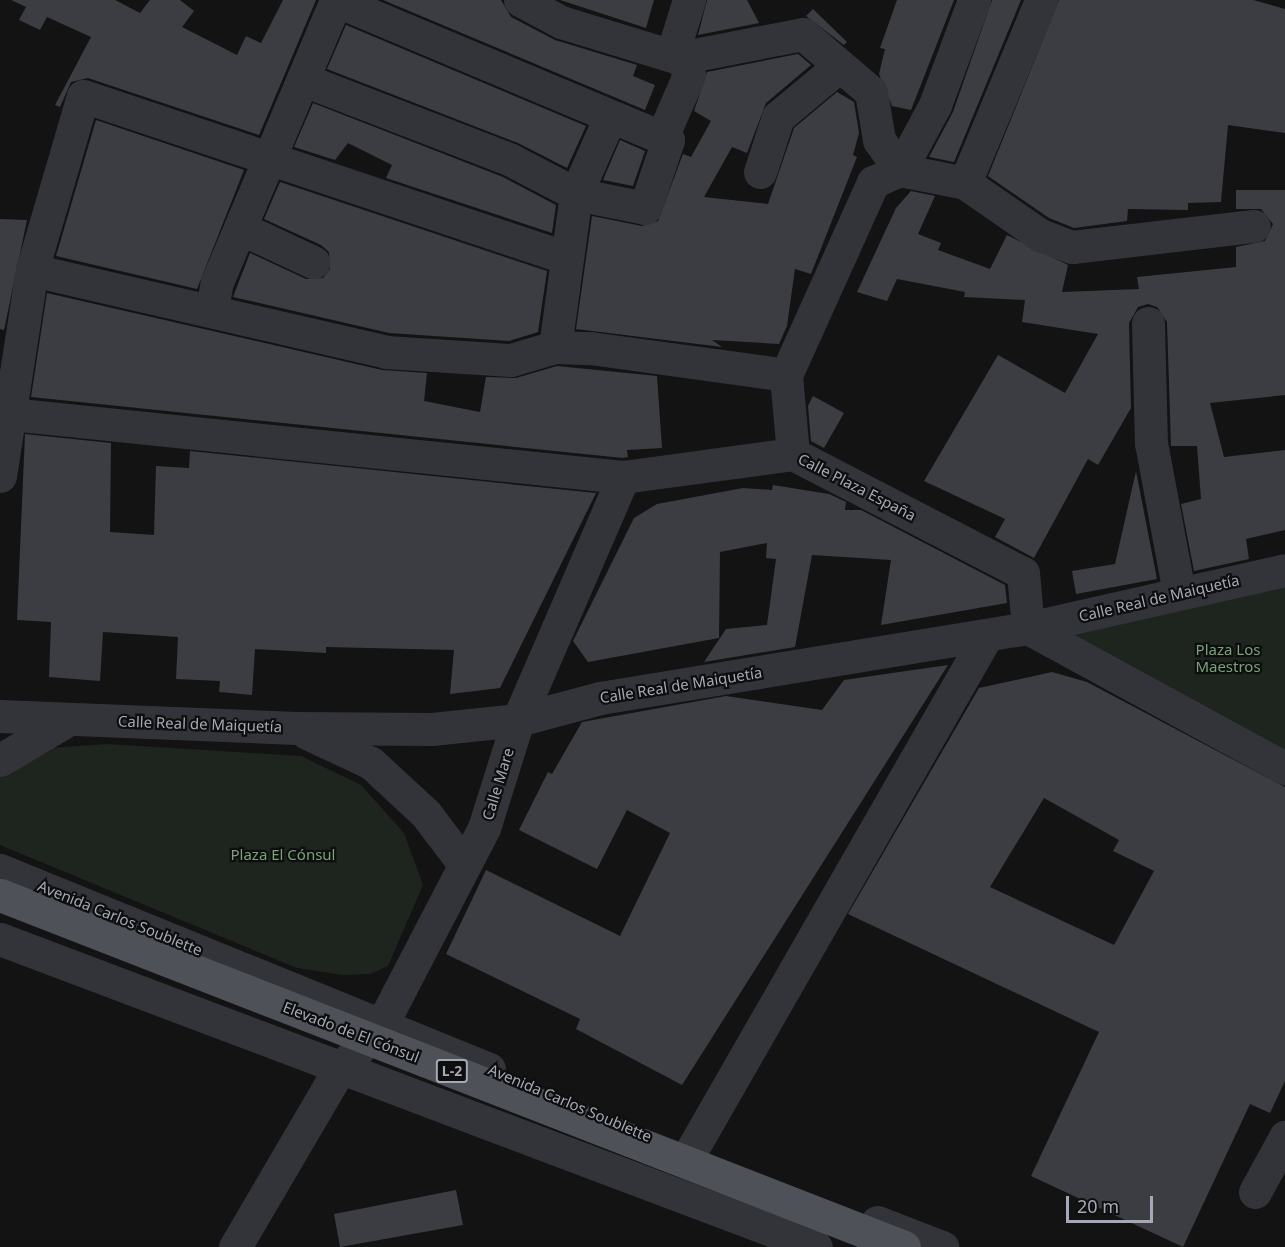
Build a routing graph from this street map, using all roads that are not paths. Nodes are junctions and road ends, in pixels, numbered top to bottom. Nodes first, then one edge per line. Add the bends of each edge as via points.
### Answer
1 (335, 0) edge
2 (520, 0) edge
3 (689, 0) edge
4 (974, 0) edge
5 (1041, 0) edge
6 (567, 11) edge
7 (679, 58) junction
8 (838, 67) junction
9 (304, 80) junction
10 (610, 117) junction
11 (662, 137) junction
12 (269, 158) junction
13 (900, 170) junction
14 (760, 172) dead end
15 (964, 183) junction
16 (576, 194) junction
17 (1254, 226) dead end
18 (240, 228) junction
19 (564, 257) junction
20 (313, 262) dead end
21 (32, 270) junction
22 (212, 309) junction
23 (1148, 323) dead end
24 (555, 347) junction
25 (786, 375) junction
26 (4, 414) edge
27 (793, 454) junction
28 (0, 476) edge
29 (623, 477) junction
30 (1285, 570) edge
31 (1179, 593) junction
32 (1028, 628) junction
33 (987, 635) junction
34 (0, 716) edge
35 (71, 718) junction
36 (518, 720) junction
37 (297, 728) junction
38 (0, 760) edge
39 (1285, 768) edge
40 (463, 863) junction
41 (0, 870) edge
42 (0, 895) edge
43 (0, 912) edge
44 (0, 939) edge
45 (382, 1024) junction
46 (339, 1070) junction
47 (1285, 1137) edge
48 (690, 1153) junction
49 (1255, 1192) dead end
50 (235, 1247) edge
51 (816, 1247) edge
52 (860, 1247) edge
53 (903, 1247) edge
54 (942, 1247) edge

1 - 9 street
1 - 10 street
2 - 6 street
3 - 7 street via 676,42
4 - 13 street via 935,105
5 - 15 street
6 - 7 street
7 - 8 street via 803,34
7 - 11 street via 689,75
8 - 13 street via 871,92 879,140
8 - 14 street via 778,117
9 - 12 street
9 - 16 street via 511,160
10 - 11 street
10 - 16 street
11 - 16 street via 668,140 645,208
12 - 18 street
12 - 19 street
12 - 21 street via 83,96
13 - 15 street
13 - 25 street via 873,182
15 - 17 street via 1040,235 1072,247
16 - 19 street
18 - 20 street
18 - 22 street
19 - 24 street
21 - 22 street
21 - 26 street
22 - 24 street via 386,352 512,360
23 - 31 street via 1151,443
24 - 25 street
25 - 27 street
26 - 28 street
26 - 29 street, Calle Plaza España
27 - 29 street, Calle Plaza España
27 - 32 street, Calle Plaza España via 1023,573
29 - 36 street, Calle Mare
30 - 31 street, Calle Real de Maiquetía
31 - 32 street, Calle Real de Maiquetía
32 - 33 street, Calle Real de Maiquetía
32 - 39 street
33 - 36 street, Calle Real de Maiquetía via 600,698
33 - 48 street
34 - 35 street, Calle Real de Maiquetía
35 - 37 street, Calle Real de Maiquetía
35 - 38 street, Calle Real de Maiquetía via 40,731
36 - 37 street, Calle Real de Maiquetía via 432,729
36 - 40 street, Calle Mare via 484,828
37 - 40 street via 371,763 426,814
40 - 45 street, Calle Mare
41 - 45 street, Avenida Carlos Soublette / L-2
42 - 53 main road, Elevado de El Cónsul / L-2, bridge
43 - 52 main road, Elevado de El Cónsul / L-2
44 - 46 street, L-2
45 - 46 street, Calle Mare
45 - 48 street, Avenida Carlos Soublette / L-2
46 - 50 street, Calle Mare
46 - 51 street, L-2
47 - 49 street
48 - 54 street, Avenida Carlos Soublette / L-2

